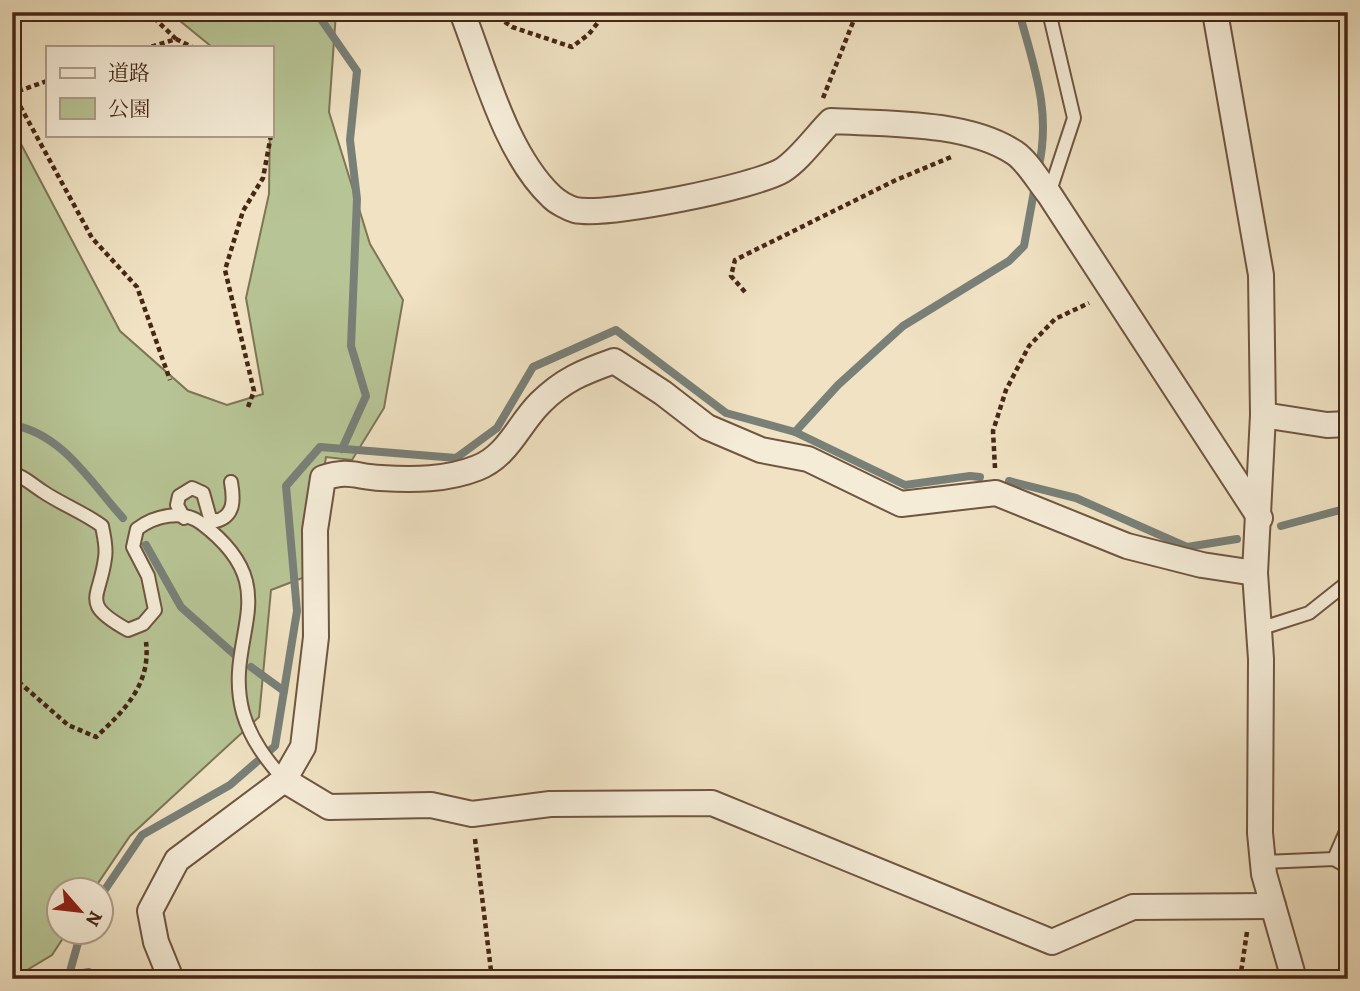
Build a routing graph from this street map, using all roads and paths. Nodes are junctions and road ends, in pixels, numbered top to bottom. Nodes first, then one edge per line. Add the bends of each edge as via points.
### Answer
1 (148, 12) edge
2 (462, 12) edge
3 (491, 12) edge
4 (606, 12) edge
5 (857, 12) edge
6 (1049, 12) edge
7 (1215, 12) edge
8 (176, 38) junction
9 (153, 46) edge
10 (190, 46) edge
11 (46, 82) edge
12 (831, 121) junction
13 (271, 136) edge
14 (990, 140) junction
15 (1047, 192) junction
16 (1112, 291) junction
17 (745, 292) dead end
18 (170, 380) dead end
19 (248, 407) dead end
20 (1263, 415) junction
21 (1348, 424) edge
22 (12, 473) edge
23 (231, 482) dead end
24 (996, 494) junction
25 (184, 518) junction
26 (1260, 518) junction
27 (1255, 573) junction
28 (1348, 582) edge
29 (143, 624) junction
30 (1259, 629) junction
31 (12, 676) edge
32 (278, 773) junction
33 (472, 814) junction
34 (1348, 827) edge
35 (1334, 859) junction
36 (1263, 862) junction
37 (1348, 867) edge
38 (1262, 906) junction
39 (171, 979) edge
40 (492, 979) edge
41 (1240, 979) edge
42 (1294, 979) edge

1 - 8 path
2 - 12 street via 514,145 554,199 576,210 729,190 783,170
3 - 4 path via 512,27 572,47
5 - 12 path via 822,103
6 - 15 lane via 1074,118
7 - 20 street via 1261,275
8 - 9 path
8 - 10 path
11 - 18 path via 13,93 92,237 137,287
12 - 14 street via 923,126
13 - 19 path via 263,178 243,211 225,270 254,391
14 - 15 street via 1017,155
14 - 17 path via 896,180 735,260 731,276
15 - 16 street
16 - 24 path via 1055,319 1029,346 1006,390 993,431
16 - 26 street
20 - 21 street
20 - 26 street
22 - 29 lane via 102,526 105,561 94,596 100,609 128,630
23 - 25 lane via 234,498 224,519 210,518 203,493 192,488 179,496 177,505
24 - 27 street via 1128,546
24 - 32 street via 901,504 808,459 761,450 707,427 614,361 572,376 539,404 501,455 477,468 428,479 378,478 344,471 323,478 315,530 316,637 303,747
25 - 29 lane via 162,515 137,529 133,547 148,576 155,610
25 - 32 lane via 195,519 222,540 244,571 248,594 242,711 255,746
26 - 27 street
27 - 30 street
28 - 30 lane via 1309,613
29 - 31 path via 148,656 141,687 96,737 68,725
30 - 36 street
32 - 33 street via 330,807 431,805
32 - 39 street via 177,860 150,911 156,943
33 - 38 street via 550,804 712,803 1052,942 1133,908
33 - 40 path
34 - 35 lane
35 - 36 lane
35 - 37 lane
36 - 38 street
38 - 41 path
38 - 42 street

